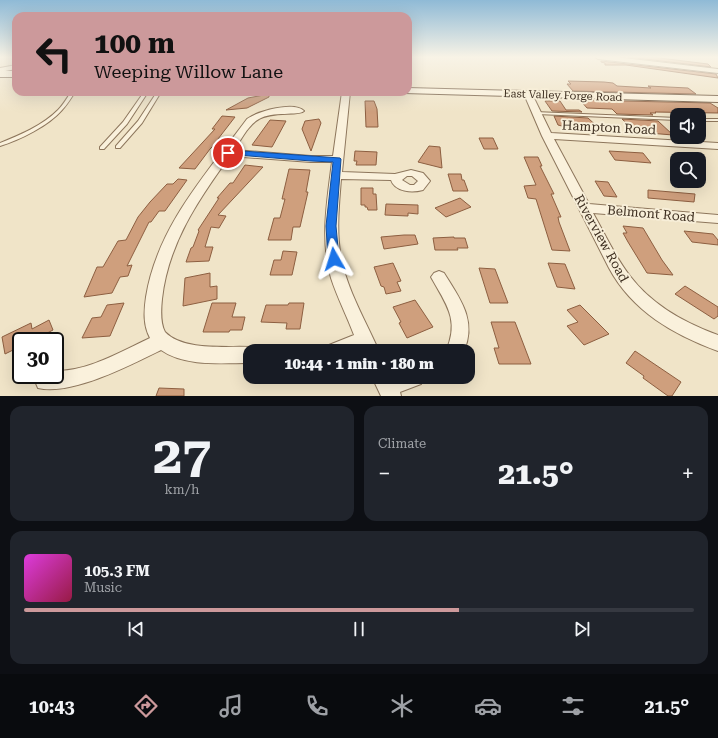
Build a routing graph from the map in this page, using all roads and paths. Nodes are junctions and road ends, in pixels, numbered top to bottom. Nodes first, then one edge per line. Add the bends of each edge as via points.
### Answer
1 (412, 91) edge
2 (528, 94) junction
3 (70, 96) edge
4 (143, 96) edge
5 (156, 96) edge
6 (346, 96) edge
7 (718, 99) edge
8 (300, 111) dead end
9 (537, 113) junction
10 (670, 119) edge
11 (706, 120) edge
12 (718, 120) edge
13 (547, 136) junction
14 (0, 145) edge
15 (718, 146) edge
16 (118, 147) dead end
17 (102, 148) dead end
18 (228, 153) junction
19 (337, 167) junction
20 (396, 177) dead end
21 (585, 208) junction
22 (718, 219) edge
23 (439, 277) dead end
24 (162, 341) junction
25 (718, 343) edge
26 (368, 344) edge
27 (458, 344) edge
28 (243, 355) edge
29 (64, 381) edge

1 - 2 main road, East Valley Forge Road
2 - 7 main road, East Valley Forge Road
2 - 9 street, Riverview Road
3 - 14 lane via 51,119
4 - 17 lane via 125,123
5 - 16 lane via 140,122
6 - 19 street
8 - 18 street via 270,111 255,117
9 - 10 lane
9 - 13 street, Riverview Road
11 - 12 lane
13 - 15 street, Hampton Road
13 - 21 street, Riverview Road
18 - 19 street via 311,159
18 - 24 street via 183,217 164,254 157,276 153,316 155,331
19 - 20 street
19 - 26 street via 331,226 334,259 346,299
21 - 22 street, Belmont Road
21 - 25 street, Riverview Road via 616,268 635,292 670,320
23 - 27 street via 461,316 462,336
24 - 28 street via 178,350 199,354
24 - 29 street via 96,373

